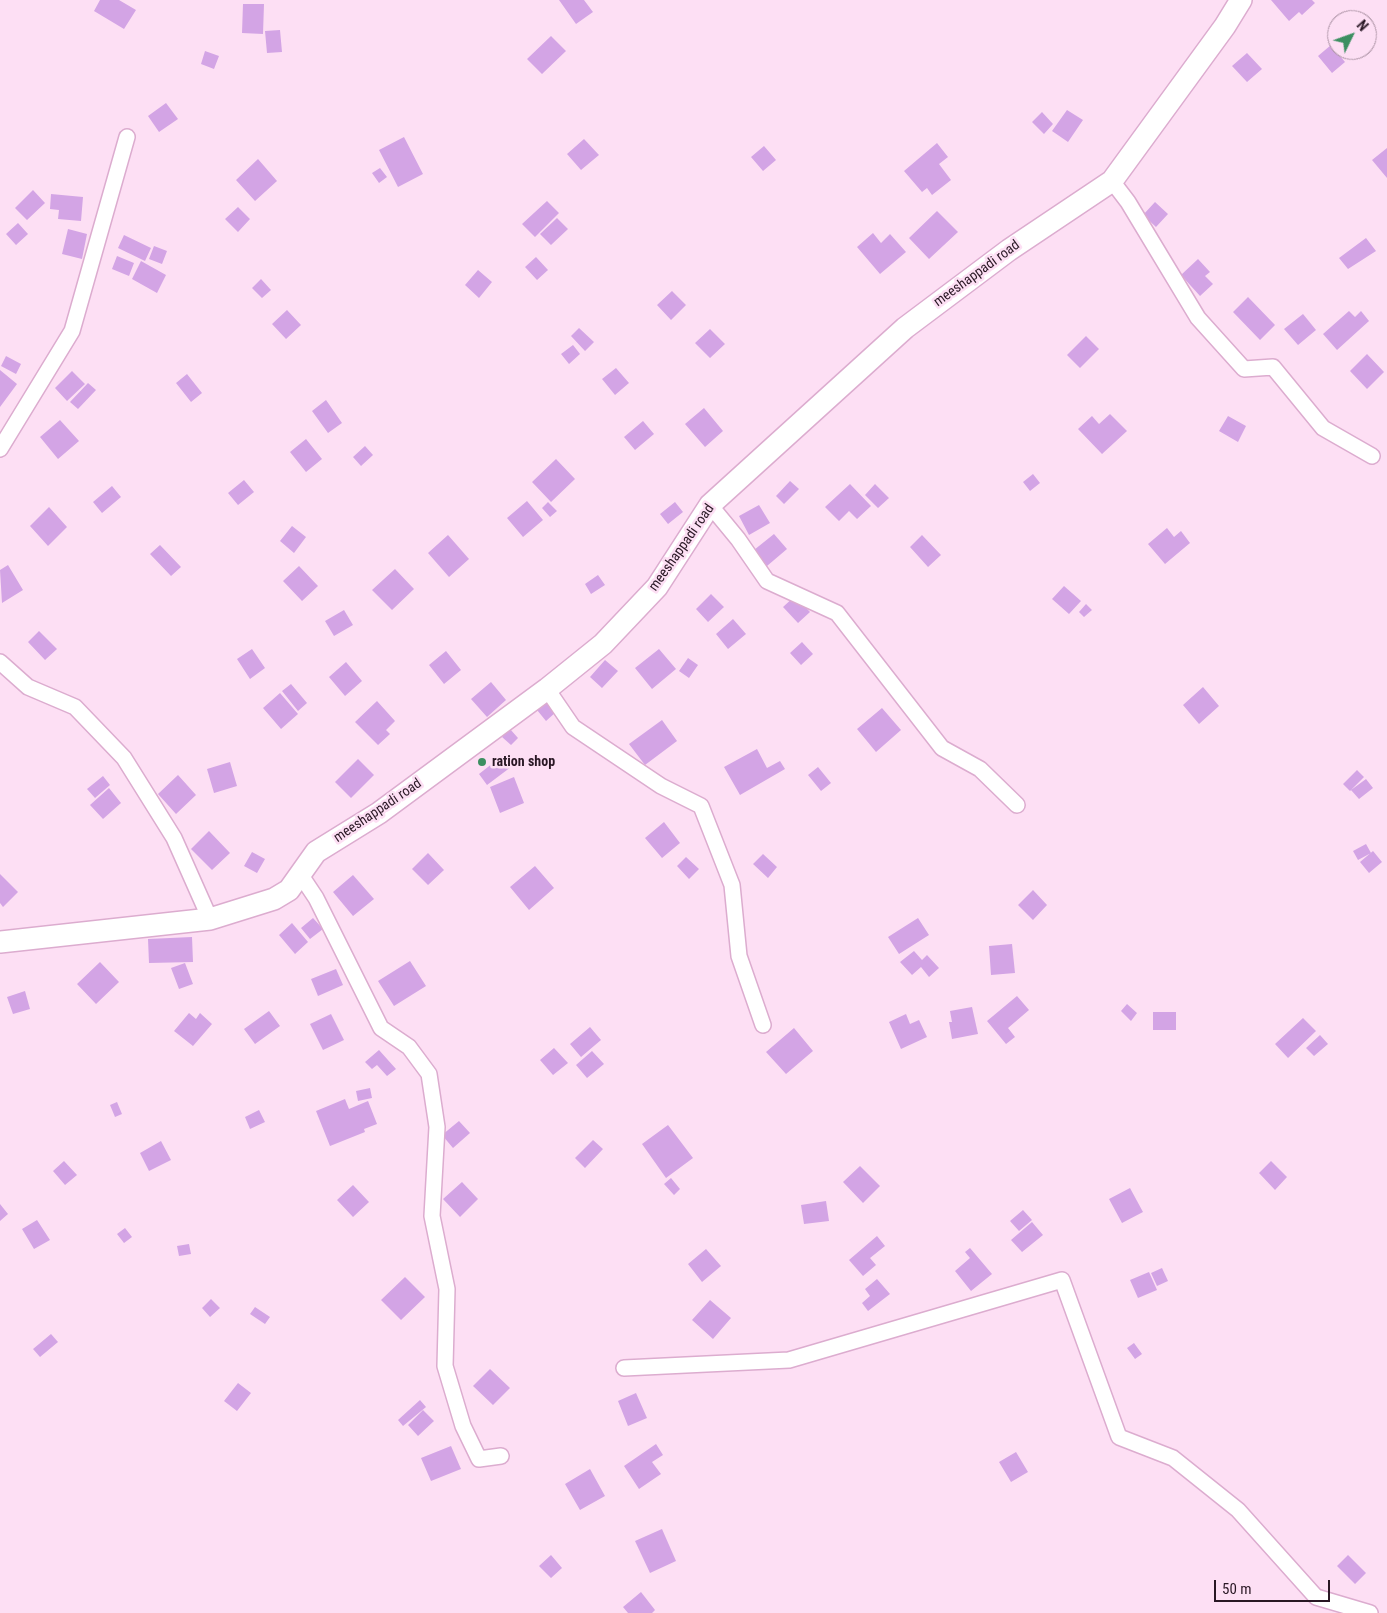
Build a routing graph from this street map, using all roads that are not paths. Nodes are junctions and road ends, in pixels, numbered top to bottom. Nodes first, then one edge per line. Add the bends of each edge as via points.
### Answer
1 (1241, 0) edge
2 (126, 137) dead end
3 (1112, 181) junction
4 (0, 448) edge
5 (1372, 456) dead end
6 (710, 505) junction
7 (0, 662) edge
8 (547, 689) junction
9 (1017, 805) dead end
10 (300, 874) junction
11 (210, 919) junction
12 (0, 942) edge
13 (763, 1025) dead end
14 (624, 1368) dead end
15 (501, 1456) dead end
16 (1370, 1613) edge

1 - 3 street, meeshappadi road
2 - 4 street via 72,331
3 - 5 street via 1198,318 1244,369 1273,367 1323,428
3 - 6 street, meeshappadi road via 1009,250 905,328
6 - 8 street, meeshappadi road via 657,587 604,644
6 - 9 street via 767,582 837,613 942,748 980,769
7 - 11 street via 28,687 75,707 124,758 174,838
8 - 10 street, meeshappadi road via 379,813 316,852
8 - 13 street via 573,727 661,786 701,806 732,885 739,956
10 - 11 street, meeshappadi road via 288,890 274,899
10 - 15 street via 316,898 381,1028 409,1047 429,1074 437,1127 432,1216 447,1289 445,1366 463,1426 479,1459
11 - 12 street, meeshappadi road
14 - 16 street via 789,1360 1062,1280 1119,1437 1173,1458 1238,1510 1316,1597

